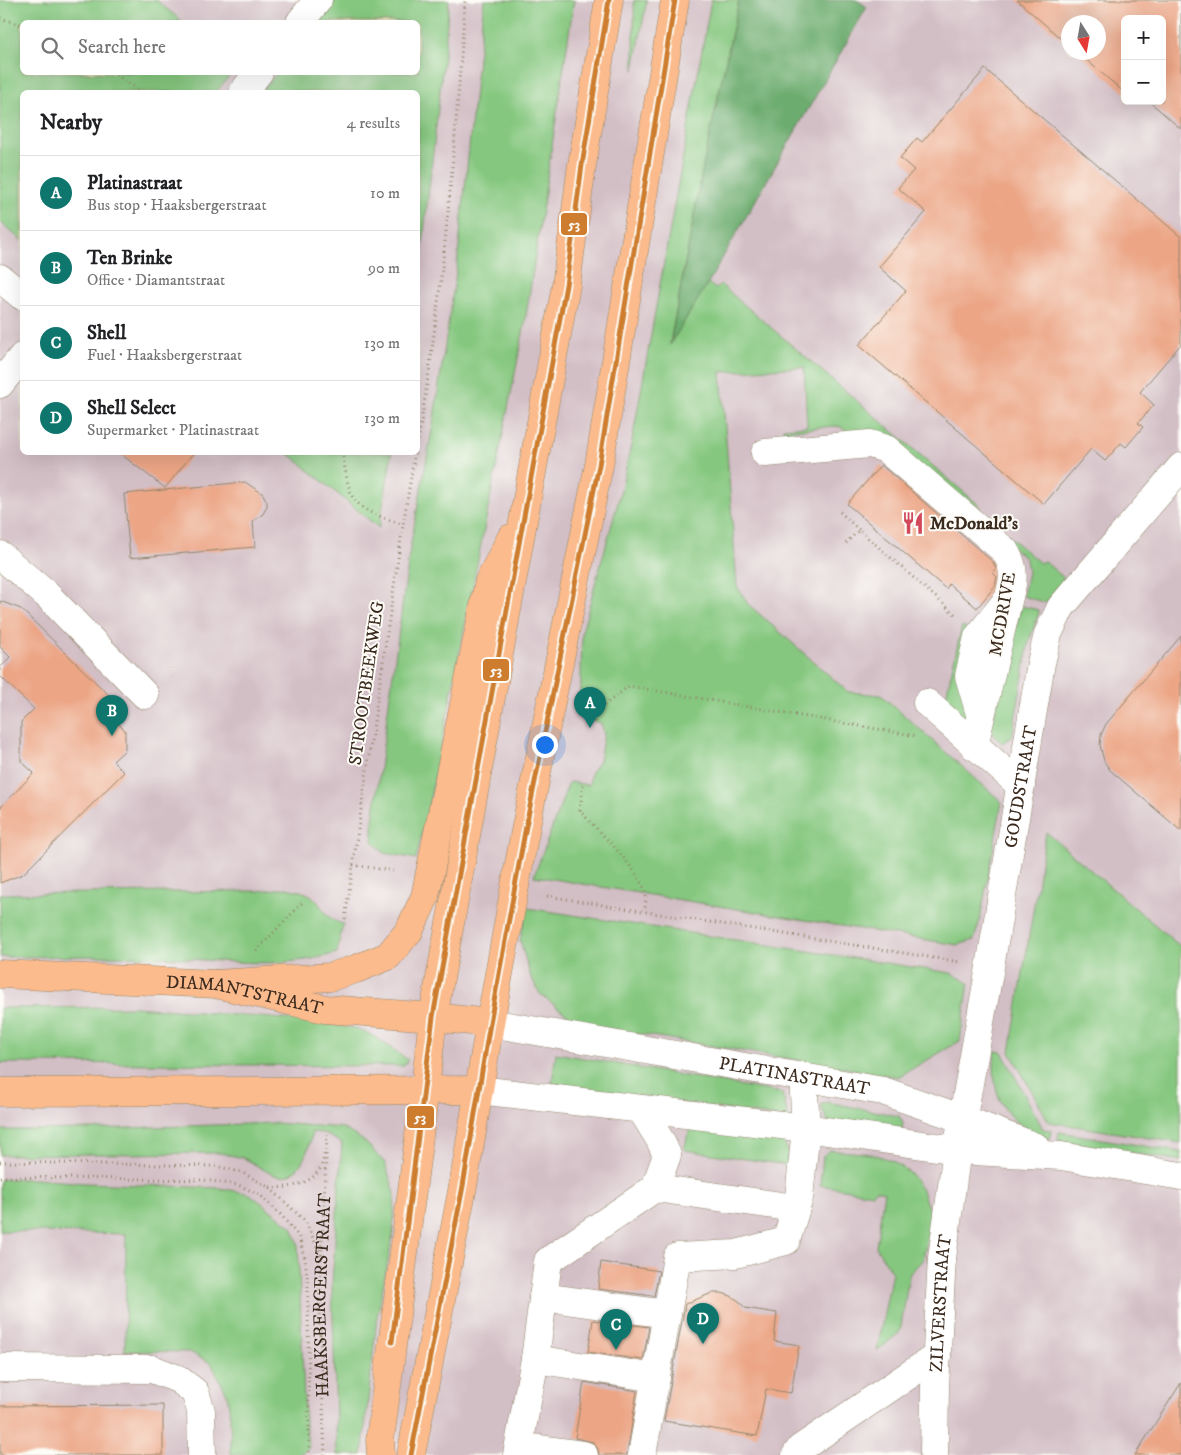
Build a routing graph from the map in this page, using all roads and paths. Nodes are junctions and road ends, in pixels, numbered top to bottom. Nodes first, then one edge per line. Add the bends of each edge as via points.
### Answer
1 (318, 0) edge
2 (465, 0) edge
3 (609, 0) edge
4 (675, 0) edge
5 (0, 18) edge
6 (302, 20) edge
7 (20, 24) edge
8 (116, 75) edge
9 (257, 75) edge
10 (137, 90) edge
11 (245, 90) edge
12 (0, 278) edge
13 (20, 294) edge
14 (20, 359) edge
15 (0, 384) edge
16 (420, 427) edge
17 (765, 453) dead end
18 (343, 455) edge
19 (414, 455) edge
20 (1181, 467) edge
21 (840, 512) dead end
22 (523, 515) junction
23 (403, 524) junction
24 (859, 530) junction
25 (846, 543) dead end
26 (0, 555) edge
27 (956, 616) dead end
28 (145, 695) dead end
29 (927, 703) dead end
30 (596, 722) dead end
31 (922, 740) dead end
32 (974, 746) junction
33 (583, 785) dead end
34 (1021, 786) junction
35 (353, 866) junction
36 (393, 871) dead end
37 (547, 896) dead end
38 (302, 903) dead end
39 (644, 911) junction
40 (345, 918) dead end
41 (990, 967) junction
42 (0, 974) edge
43 (228, 983) junction
44 (433, 1016) junction
45 (490, 1022) junction
46 (803, 1076) junction
47 (425, 1089) junction
48 (479, 1090) junction
49 (0, 1092) edge
50 (641, 1109) junction
51 (963, 1118) junction
52 (806, 1128) junction
53 (327, 1135) dead end
54 (327, 1146) junction
55 (957, 1150) junction
56 (1061, 1156) junction
57 (0, 1162) edge
58 (1181, 1176) edge
59 (0, 1177) edge
60 (269, 1186) junction
61 (655, 1188) junction
62 (795, 1208) junction
63 (322, 1257) junction
64 (543, 1297) junction
65 (667, 1314) junction
66 (937, 1356) junction
67 (535, 1358) junction
68 (0, 1368) edge
69 (656, 1378) junction
70 (518, 1450) edge
71 (202, 1455) edge
72 (309, 1455) edge
73 (325, 1455) edge
74 (381, 1455) edge
75 (411, 1455) edge
76 (584, 1455) edge
77 (642, 1455) edge
78 (796, 1455) edge
79 (934, 1455) edge

1 - 6 street
2 - 16 path via 455,147
3 - 22 main road via 566,285
4 - 45 main road via 612,389
5 - 7 path
8 - 10 path
9 - 11 street
12 - 13 street
14 - 15 street
17 - 32 street, MCDRIVE via 870,444 886,449 1005,551 1014,571
18 - 23 path via 354,499 367,511
19 - 23 path, STROOTBEEKWEG
20 - 34 street, GOUDSTRAAT via 1061,606 1048,634 1041,663
21 - 24 path
22 - 43 main road via 488,581 425,897 409,931 388,956 356,970 330,977
22 - 44 main road
23 - 35 path, STROOTBEEKWEG
24 - 25 path
24 - 27 path
26 - 28 street via 47,595
29 - 32 street
30 - 31 path via 598,710 628,686 918,736
32 - 34 street
33 - 39 path via 580,811 634,870 646,896
34 - 41 street, GOUDSTRAAT
35 - 36 path
35 - 40 path, STROOTBEEKWEG
37 - 39 path
38 - 43 path
39 - 41 path
41 - 51 street, GOUDSTRAAT
42 - 43 main road, DIAMANTSTRAAT
43 - 44 main road, DIAMANTSTRAAT via 325,1009
44 - 45 main road, DIAMANTSTRAAT
44 - 47 main road
45 - 46 street, PLATINASTRAAT
45 - 48 main road
46 - 51 street, PLATINASTRAAT via 883,1091
46 - 52 street
47 - 48 main road
47 - 49 main road
47 - 74 main road via 380,1440
48 - 50 street, PLATINASTRAAT
48 - 75 main road
50 - 52 street, PLATINASTRAAT
50 - 61 street via 667,1155
51 - 55 street, GOUDSTRAAT
51 - 56 street, PLATINASTRAAT
52 - 55 street, PLATINASTRAAT
52 - 62 street via 799,1198
53 - 54 path, HAAKSBERGERSTRAAT
54 - 60 path via 321,1167 300,1184 284,1188
54 - 63 path, HAAKSBERGERSTRAAT
55 - 56 street, PLATINASTRAAT
55 - 66 street, ZILVERSTRAAT via 942,1258
56 - 58 street, PLATINASTRAAT
57 - 60 path via 215,1166 241,1172
59 - 72 path via 204,1180 238,1185 260,1195 299,1237 305,1259 308,1283
60 - 63 path via 305,1221
61 - 62 street
61 - 64 street via 548,1260
62 - 65 street via 786,1241 736,1254 677,1258
63 - 73 path, HAAKSBERGERSTRAAT via 319,1310
64 - 65 street
64 - 67 street
65 - 69 street
66 - 78 street via 801,1448
66 - 79 street, ZILVERSTRAAT
67 - 69 street
67 - 70 street
68 - 71 street via 152,1369 178,1379 196,1392 201,1411
69 - 77 street
70 - 76 street

